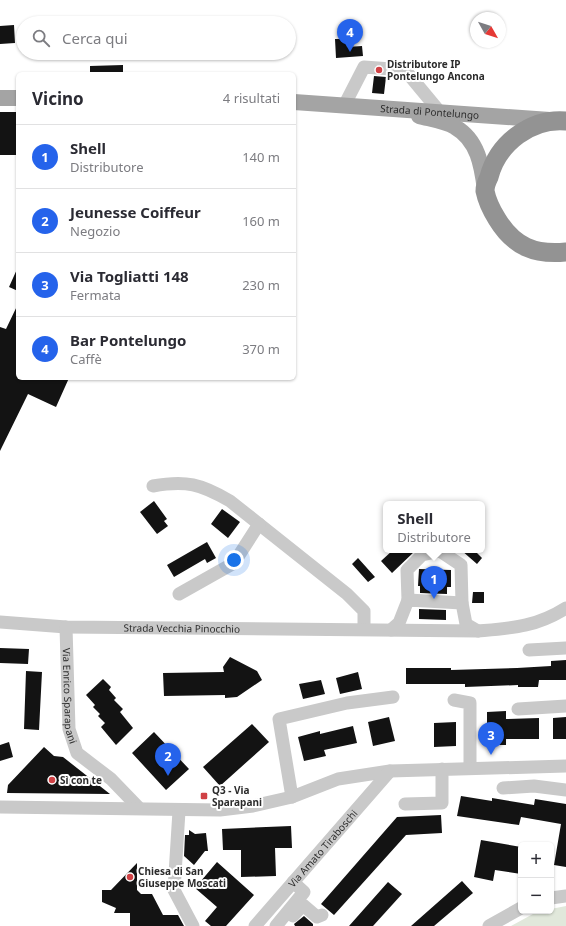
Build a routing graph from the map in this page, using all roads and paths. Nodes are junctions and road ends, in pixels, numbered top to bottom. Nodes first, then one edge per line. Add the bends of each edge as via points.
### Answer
1 (0, 98) edge
2 (16, 98) edge
3 (296, 102) edge
4 (344, 104) junction
5 (396, 108) junction
6 (439, 111) junction
7 (560, 120) edge
8 (485, 190) junction
9 (566, 252) edge
10 (153, 486) dead end
11 (259, 524) junction
12 (429, 553) edge
13 (444, 553) edge
14 (179, 594) dead end
15 (408, 600) junction
16 (462, 603) junction
17 (566, 608) edge
18 (0, 622) edge
19 (66, 627) junction
20 (364, 629) junction
21 (391, 630) junction
22 (478, 631) junction
23 (566, 648) edge
24 (529, 650) dead end
25 (393, 697) dead end
26 (454, 700) dead end
27 (566, 706) edge
28 (518, 709) dead end
29 (566, 766) edge
30 (470, 768) junction
31 (536, 768) junction
32 (442, 769) junction
33 (390, 771) junction
34 (534, 786) junction
35 (503, 788) dead end
36 (566, 790) edge
37 (292, 797) junction
38 (405, 804) dead end
39 (0, 806) edge
40 (139, 808) junction
41 (179, 811) junction
42 (293, 882) junction
43 (566, 896) edge
44 (554, 898) edge
45 (518, 910) edge
46 (322, 916) dead end
47 (193, 926) edge
48 (255, 926) edge
49 (279, 926) edge
50 (490, 926) edge

1 - 2 main road
3 - 4 main road, Strada di Pontelungo
4 - 5 main road, Strada di Pontelungo
4 - 6 street via 364,67 405,70
5 - 6 main road, Strada di Pontelungo
5 - 8 main road via 455,127 469,139 482,166
6 - 7 main road, Strada di Pontelungo
7 - 8 highway via 536,126 506,144 491,167
8 - 9 highway via 494,214 511,239 538,252
10 - 11 street via 170,483 209,488
11 - 14 street via 234,563
11 - 20 street via 347,594 364,611
12 - 15 street via 422,555 407,570
13 - 16 street via 461,565
15 - 16 street
15 - 21 street via 399,623
16 - 22 street via 466,624
17 - 22 street, Strada Vecchia Pinocchio via 524,627
18 - 19 street, Strada Vecchia Pinocchio
19 - 20 street, Strada Vecchia Pinocchio
19 - 40 street, Via Enrico Sparapani via 69,729 77,753 111,779
20 - 21 street, Strada Vecchia Pinocchio
21 - 22 street, Strada Vecchia Pinocchio
23 - 24 street
25 - 37 street via 347,703 280,719
26 - 30 street via 470,703
27 - 28 street
29 - 31 street
30 - 31 street
30 - 32 street
31 - 34 street
32 - 33 street
32 - 38 street via 442,803
33 - 37 street via 338,779
33 - 42 street, Via Amato Tiraboschi
34 - 35 street
34 - 36 street
37 - 41 street via 253,806
39 - 40 street
40 - 41 street
41 - 47 street via 174,890
42 - 48 street, Via Amato Tiraboschi
42 - 49 street via 304,892
43 - 44 street
45 - 50 street
46 - 49 street via 317,917 303,905

